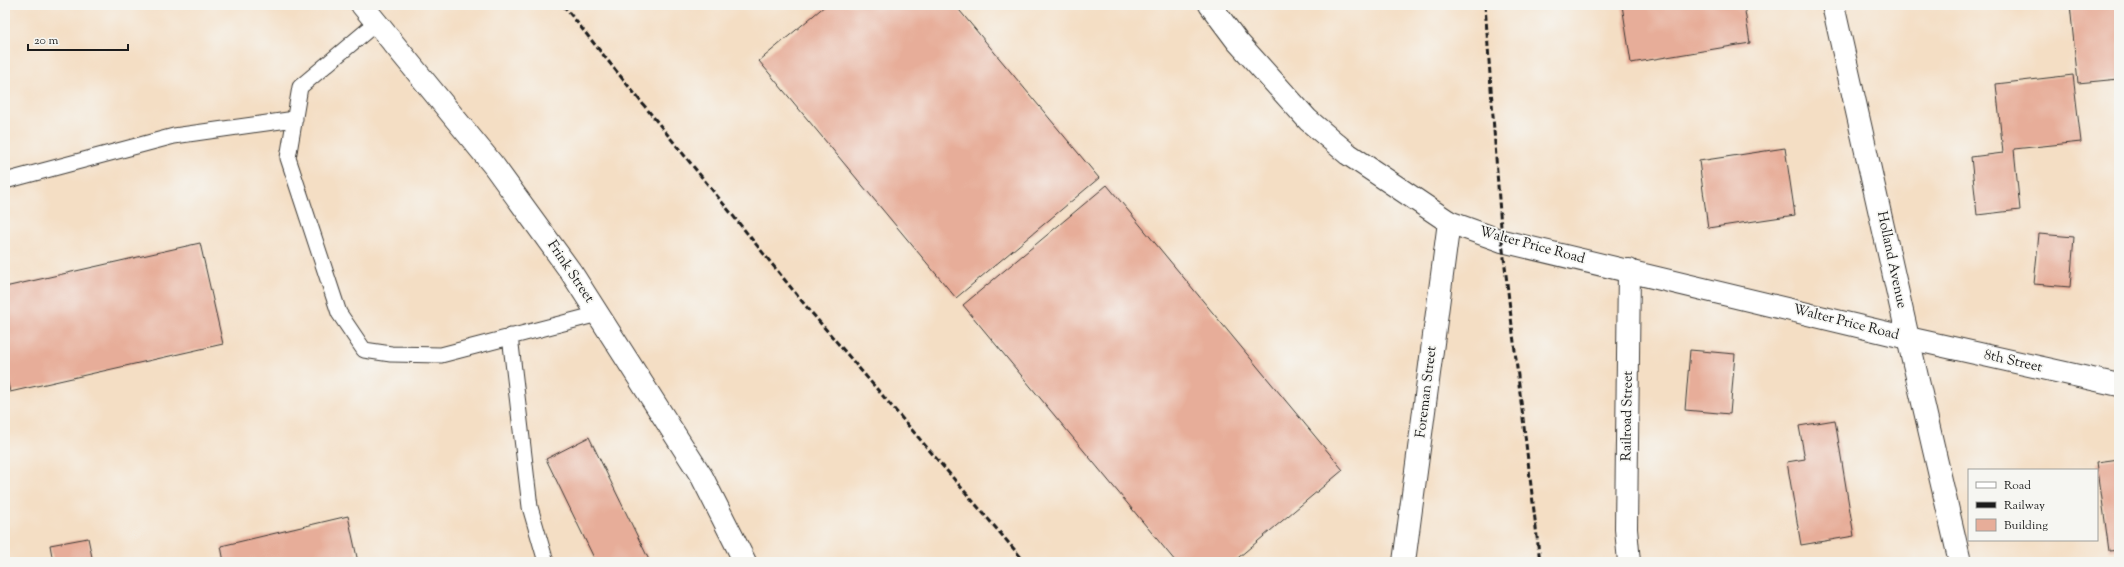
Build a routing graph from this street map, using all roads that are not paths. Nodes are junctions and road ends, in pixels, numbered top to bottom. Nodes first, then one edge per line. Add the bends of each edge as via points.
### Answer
1 (362, 5) edge
2 (1210, 5) edge
3 (1834, 5) edge
4 (376, 23) junction
5 (295, 119) junction
6 (5, 181) edge
7 (1449, 222) junction
8 (1629, 270) junction
9 (598, 314) junction
10 (510, 336) junction
11 (1908, 338) junction
12 (2119, 385) edge
13 (546, 562) edge
14 (745, 562) edge
15 (1404, 562) edge
16 (1629, 562) edge
17 (1960, 562) edge

1 - 4 street, Frink Street
2 - 7 street, Walter Price Road via 1237,41 1308,120 1348,154
3 - 11 street, Holland Avenue
4 - 5 lane via 300,87
4 - 9 street, Frink Street via 494,166 572,272
5 - 6 lane via 174,136
5 - 10 lane via 288,158 339,313 364,350 391,354 441,354
7 - 8 street, Walter Price Road via 1502,241
7 - 15 street, Foreman Street
8 - 11 street, Walter Price Road
8 - 16 street, Railroad Street via 1626,529
9 - 10 lane
9 - 14 street, Frink Street via 702,477
10 - 13 lane via 530,507
11 - 12 street, 8th Street
11 - 17 street, Holland Avenue

